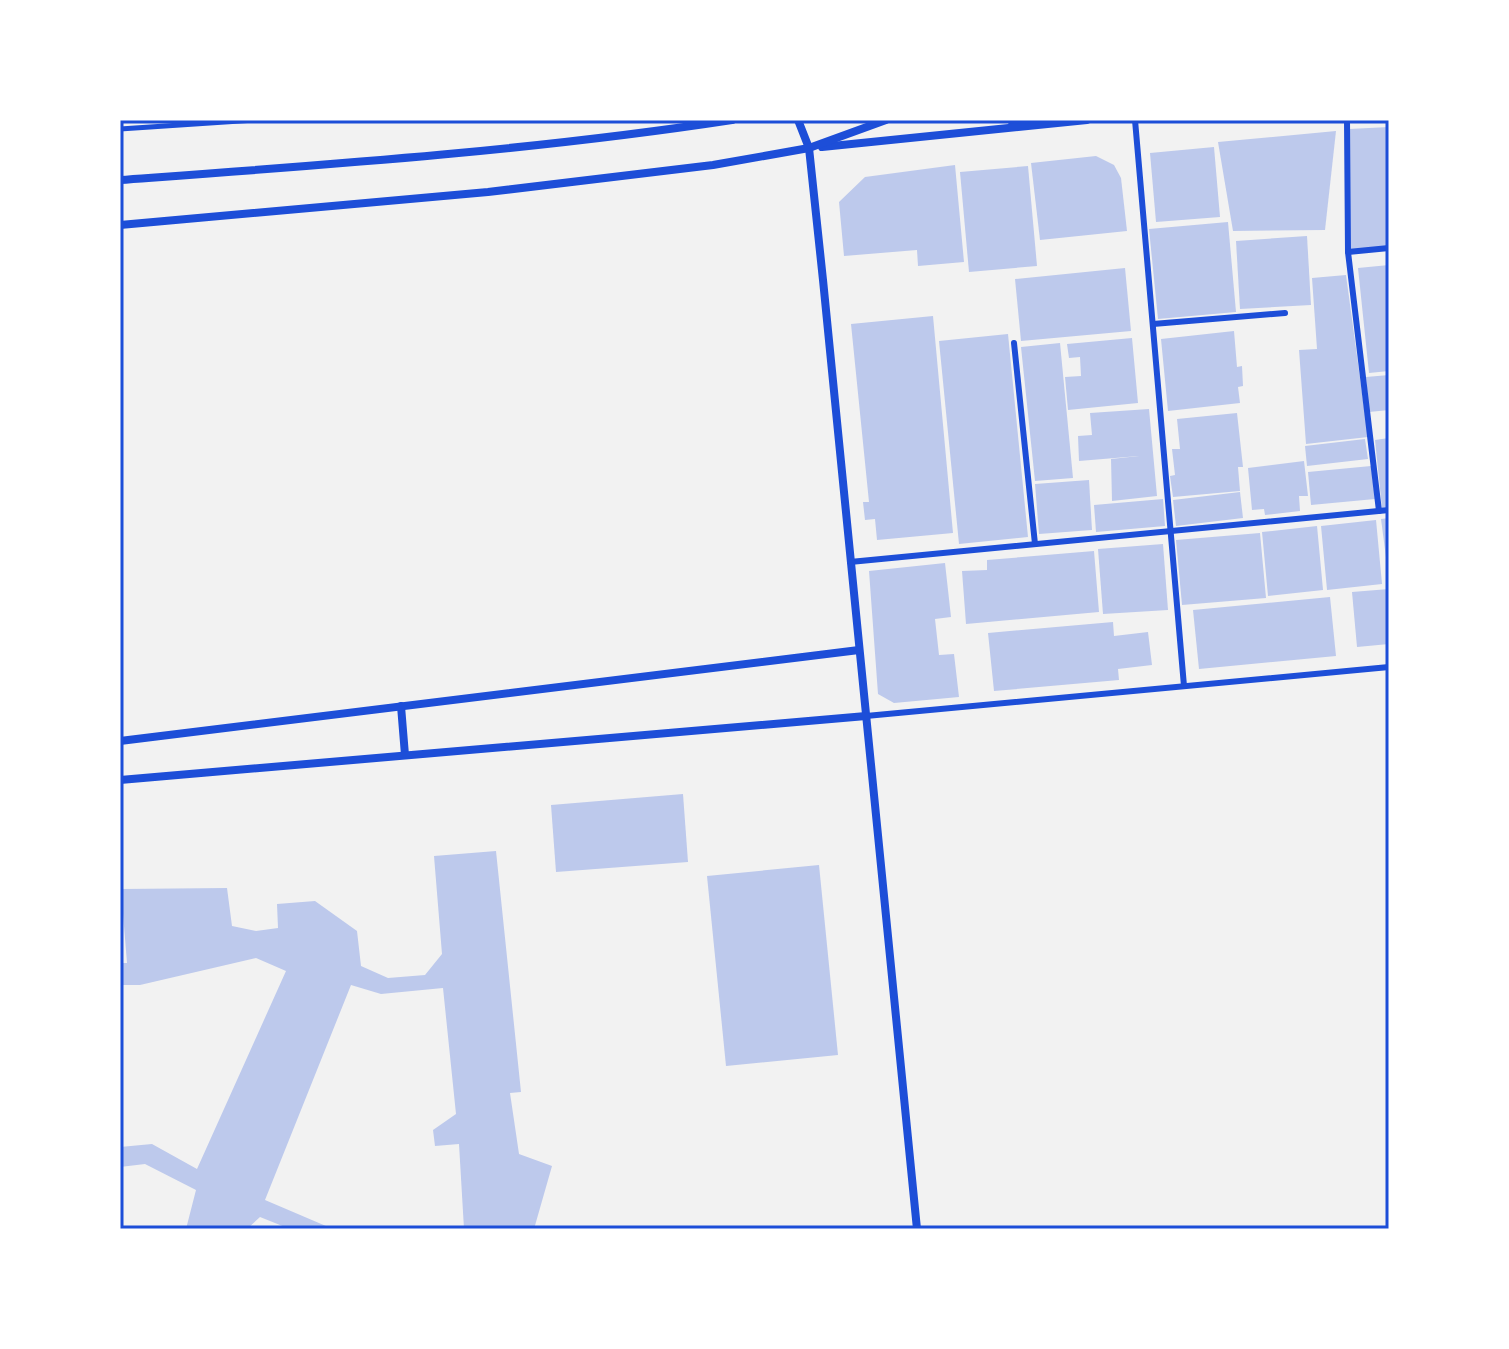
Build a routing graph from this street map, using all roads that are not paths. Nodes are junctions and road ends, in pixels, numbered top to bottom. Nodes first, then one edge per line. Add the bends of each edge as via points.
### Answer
1 (732, 120) edge
2 (798, 120) edge
3 (886, 120) edge
4 (1023, 120) edge
5 (1087, 120) edge
6 (1135, 120) edge
7 (1347, 120) edge
8 (1004, 128) junction
9 (809, 148) junction
10 (120, 180) edge
11 (120, 225) edge
12 (1389, 248) edge
13 (1348, 252) junction
14 (1285, 313) dead end
15 (1153, 324) junction
16 (1014, 343) dead end
17 (1389, 510) edge
18 (1379, 511) junction
19 (1171, 531) junction
20 (1035, 544) junction
21 (850, 562) junction
22 (859, 650) junction
23 (1389, 667) edge
24 (1184, 686) junction
25 (401, 706) junction
26 (866, 716) junction
27 (120, 741) edge
28 (405, 755) junction
29 (120, 780) edge
30 (917, 1229) edge

1 - 10 street via 449,155
2 - 9 street
3 - 9 street
4 - 8 lane
5 - 8 street
6 - 15 lane
7 - 13 lane
8 - 9 street
9 - 11 street via 488,192
9 - 21 street
12 - 13 lane
13 - 18 lane
14 - 15 lane
15 - 19 lane
16 - 20 lane
17 - 18 lane
18 - 19 lane
19 - 20 lane
19 - 24 lane
20 - 21 lane
21 - 22 street
22 - 25 street
22 - 26 street
23 - 24 lane
24 - 26 lane
25 - 27 street
25 - 28 street
26 - 28 street
26 - 30 street
28 - 29 street

